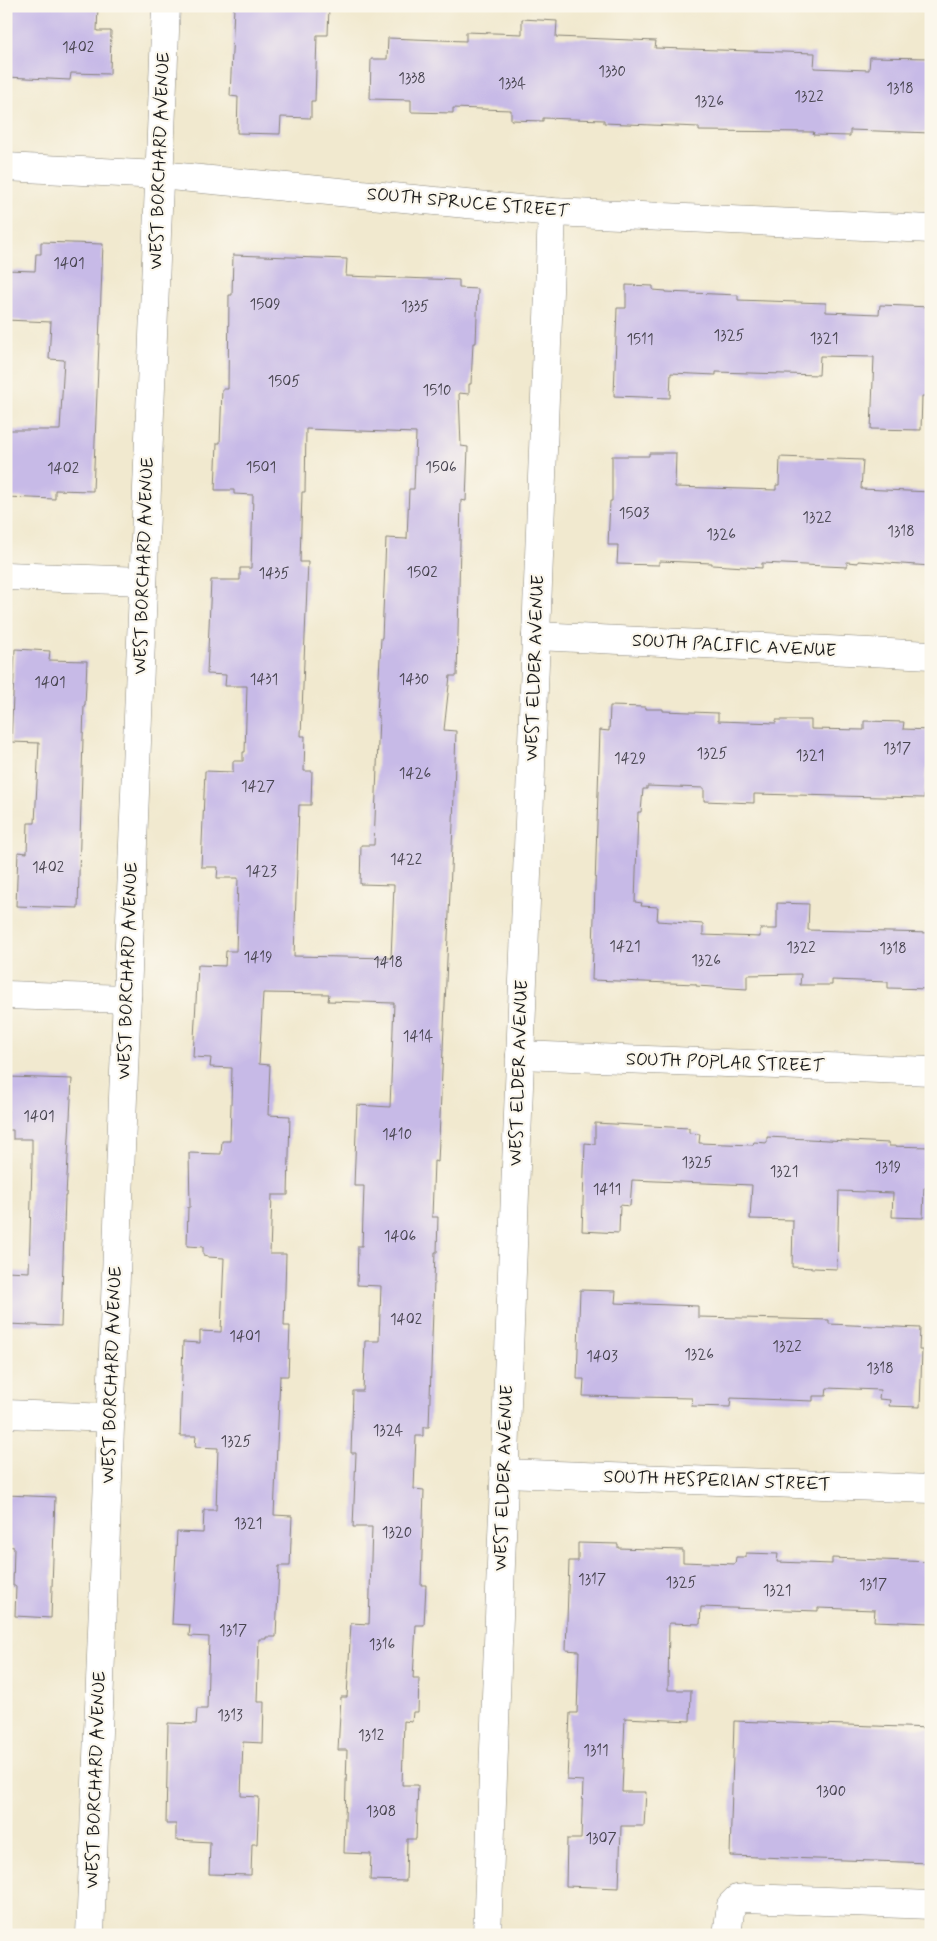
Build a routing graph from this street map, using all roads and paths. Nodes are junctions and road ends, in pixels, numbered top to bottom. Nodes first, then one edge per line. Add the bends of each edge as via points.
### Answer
1 (166, 6) edge
2 (6, 167) edge
3 (159, 175) junction
4 (552, 212) junction
5 (931, 229) edge
6 (6, 576) edge
7 (143, 581) junction
8 (536, 636) junction
9 (931, 655) edge
10 (6, 995) edge
11 (127, 999) junction
12 (520, 1055) junction
13 (931, 1071) edge
14 (6, 1414) edge
15 (110, 1418) junction
16 (504, 1473) junction
17 (931, 1489) edge
18 (931, 1904) edge
19 (90, 1935) edge
20 (487, 1935) edge
21 (727, 1935) edge

1 - 3 street, WEST BORCHARD AVENUE
2 - 3 street, SOUTH SPRUCE STREET
3 - 4 street, SOUTH SPRUCE STREET
3 - 7 street, WEST BORCHARD AVENUE
4 - 5 street, SOUTH SPRUCE STREET
4 - 8 street, WEST ELDER AVENUE
6 - 7 street
7 - 11 street, WEST BORCHARD AVENUE
8 - 9 street, SOUTH PACIFIC AVENUE
8 - 12 street, WEST ELDER AVENUE
10 - 11 street
11 - 15 street, WEST BORCHARD AVENUE
12 - 13 street, SOUTH POPLAR STREET
12 - 16 street, WEST ELDER AVENUE
14 - 15 street
15 - 19 street, WEST BORCHARD AVENUE
16 - 17 street, SOUTH HESPERIAN STREET
16 - 20 street, WEST ELDER AVENUE
18 - 21 street via 737,1899 731,1904 728,1914

